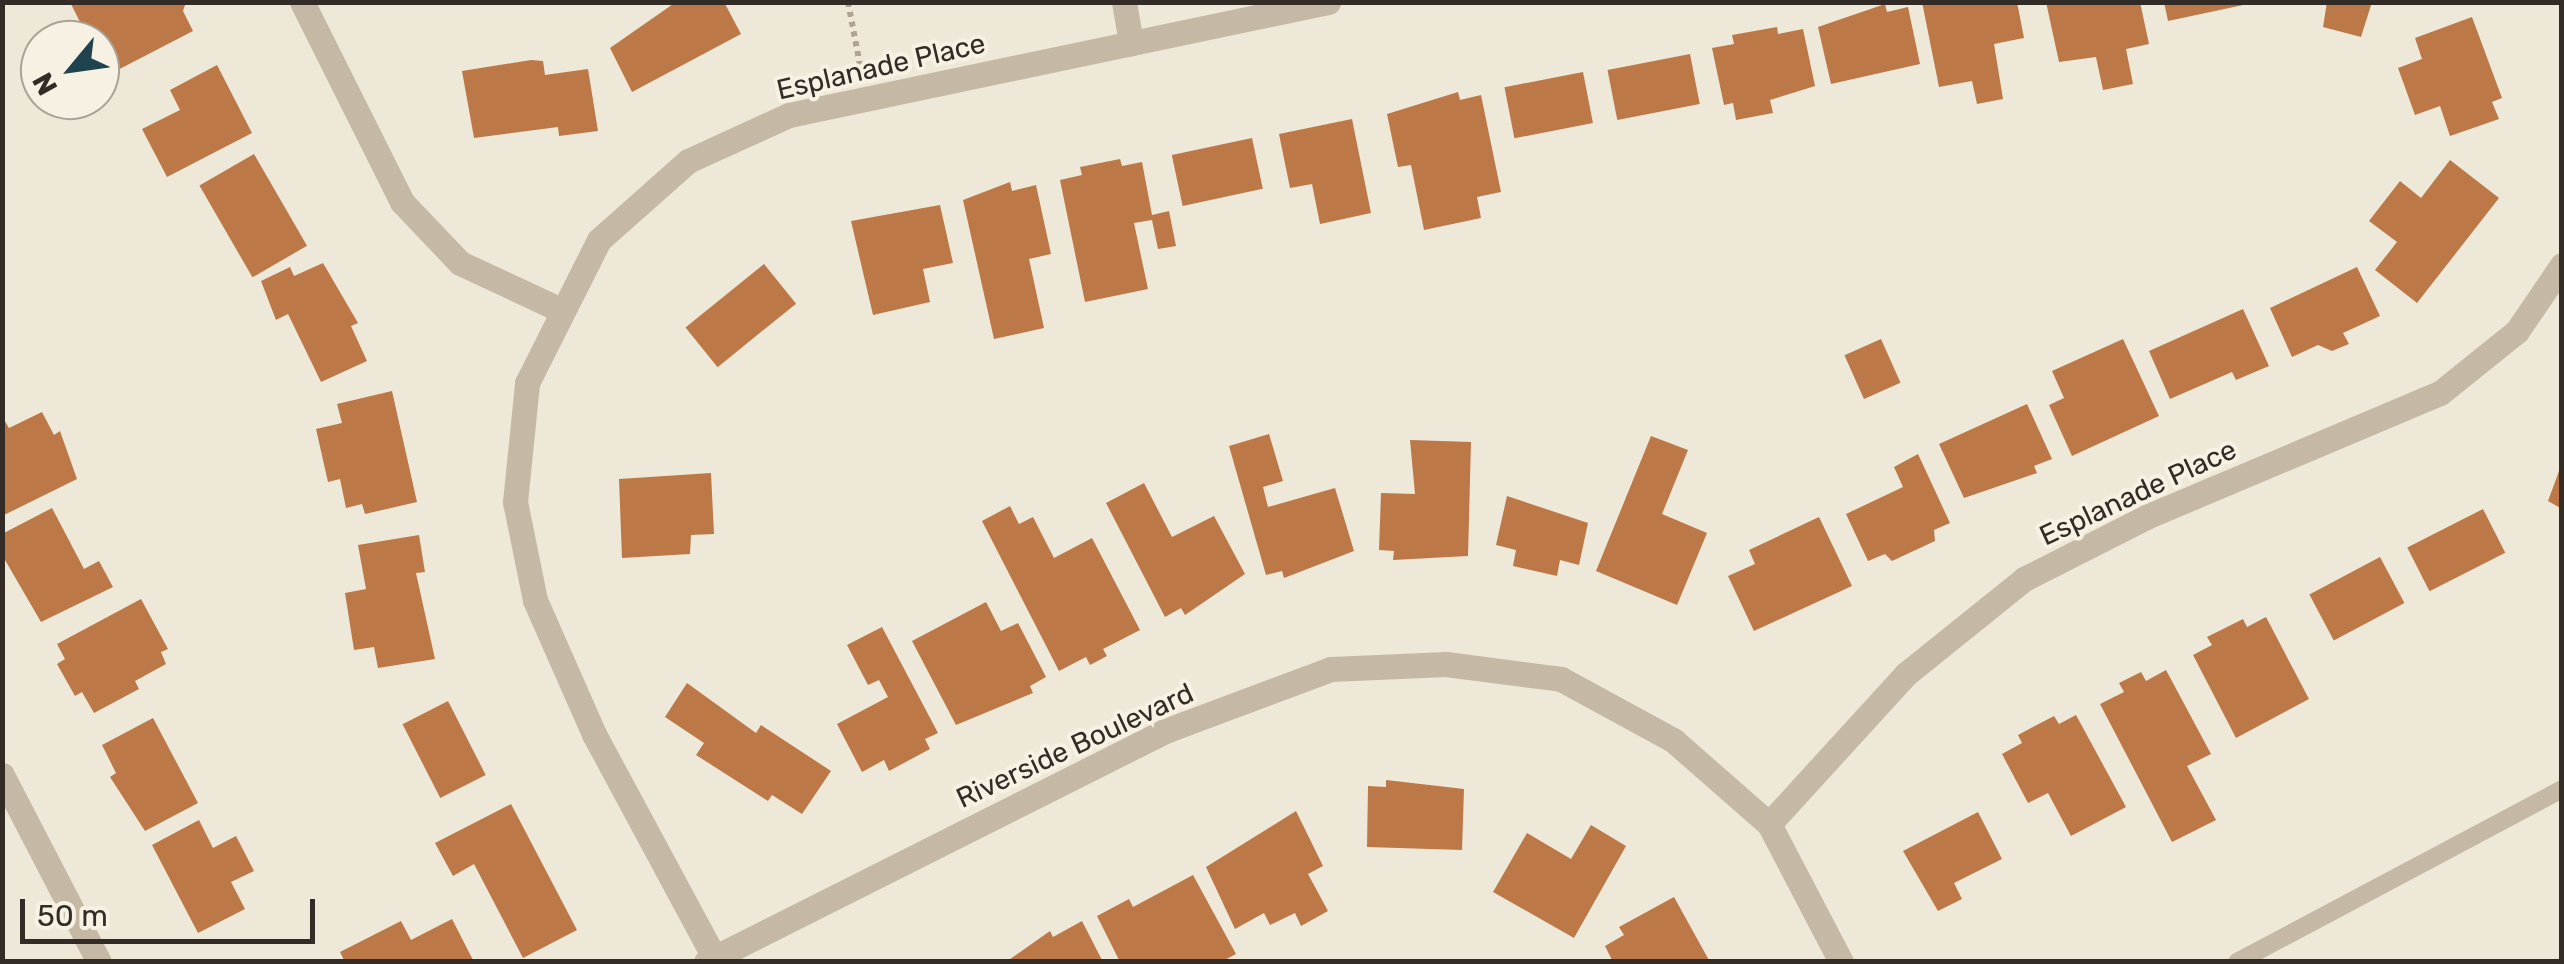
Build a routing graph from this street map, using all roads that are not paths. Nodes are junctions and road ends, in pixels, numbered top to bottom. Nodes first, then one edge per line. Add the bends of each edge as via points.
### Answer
1 (302, 2) edge
2 (1124, 2) edge
3 (1328, 2) edge
4 (1131, 43) junction
5 (2561, 267) edge
6 (560, 310) junction
7 (2, 774) edge
8 (2562, 789) edge
9 (1769, 824) junction
10 (710, 959) edge
11 (99, 962) edge
12 (1840, 962) edge
13 (2237, 962) edge

1 - 6 street via 402,202 460,263
2 - 4 street
3 - 4 street, Esplanade Place
4 - 6 street, Esplanade Place via 789,115 688,162 599,240
5 - 9 street, Esplanade Place via 2517,331 2440,393 2146,517 2024,579 1906,674
6 - 10 street, Esplanade Place via 527,383 517,482 535,600 594,734
7 - 11 street
8 - 13 lane
9 - 10 street, Riverside Boulevard via 1673,740 1561,679 1446,664 1331,669 1165,732
9 - 12 street, Riverside Boulevard

